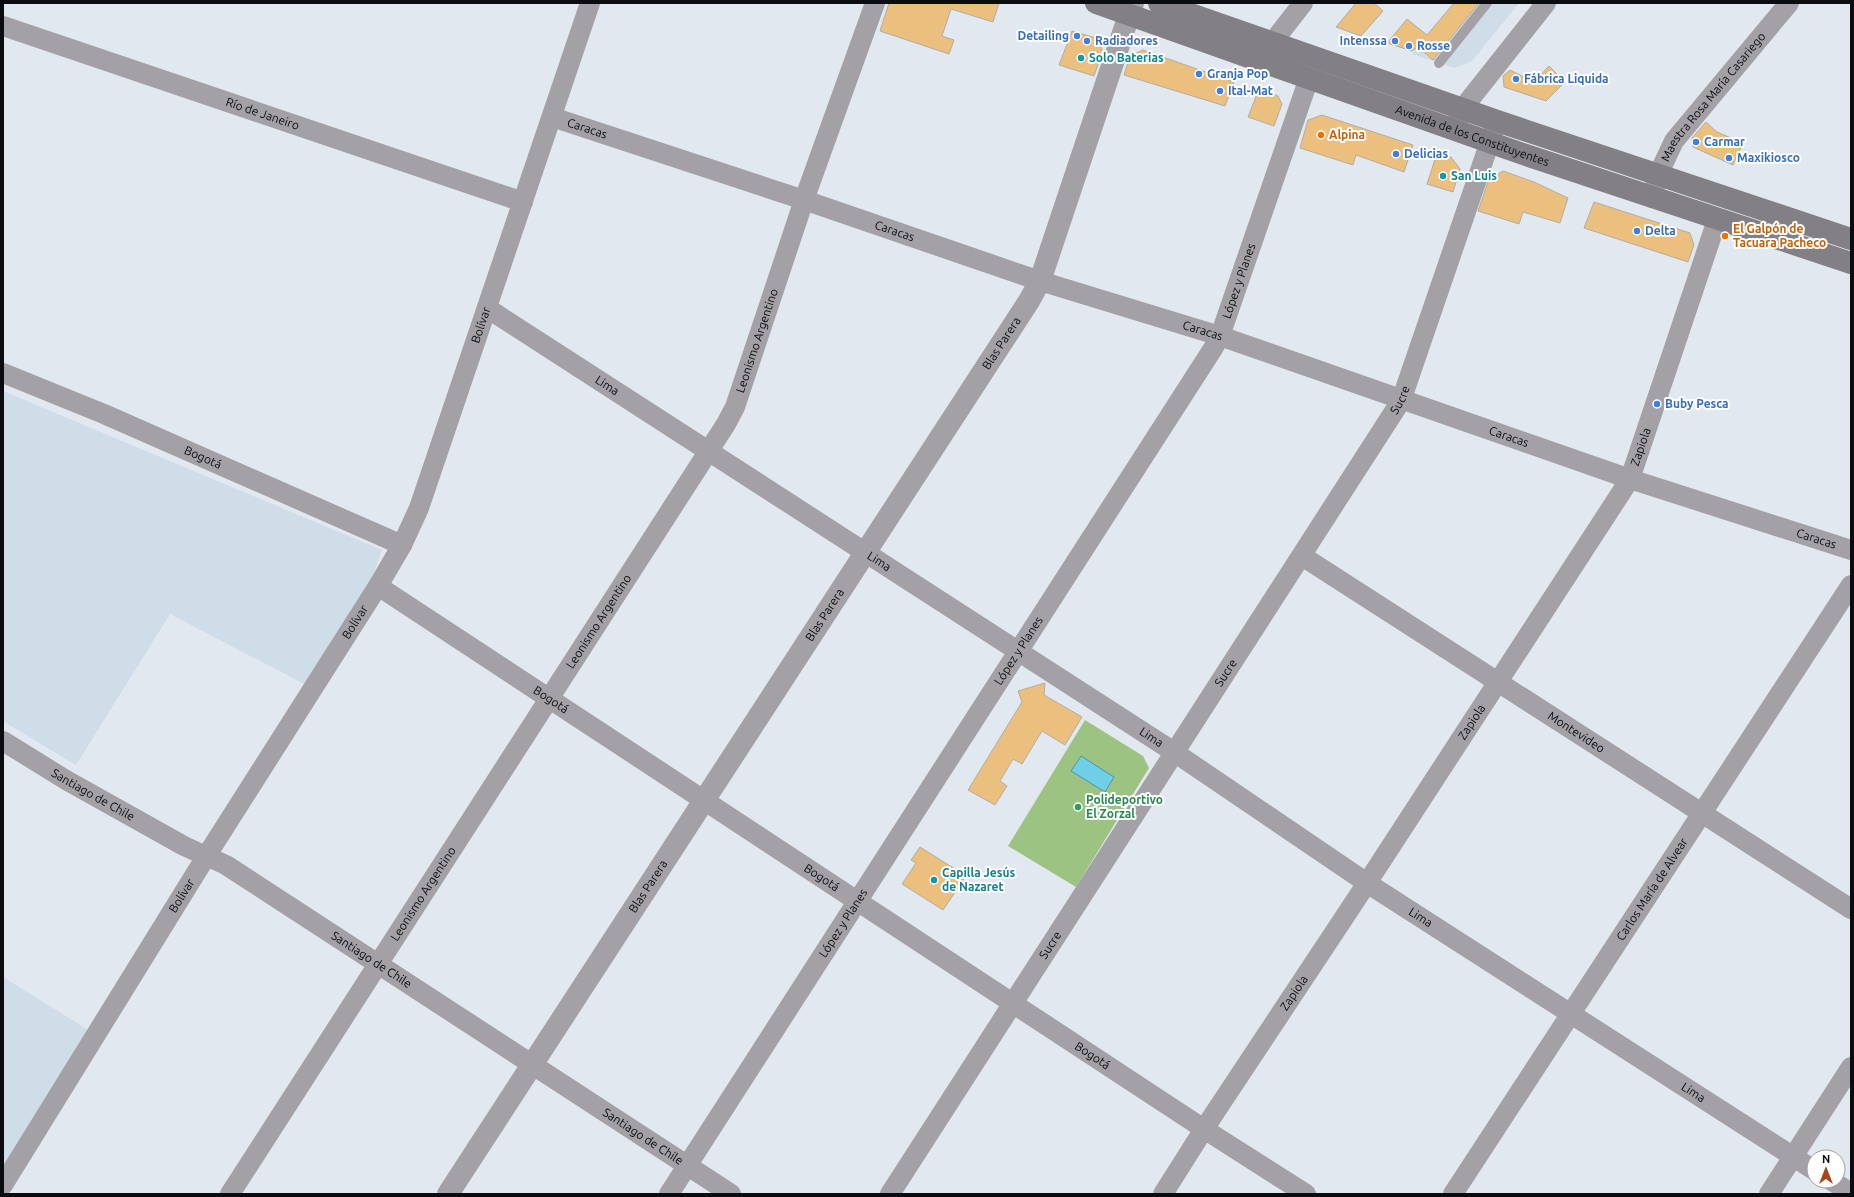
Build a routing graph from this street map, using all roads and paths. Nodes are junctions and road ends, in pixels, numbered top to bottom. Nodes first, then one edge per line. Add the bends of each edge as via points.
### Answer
1 (590, 3) edge
2 (875, 3) edge
3 (1096, 3) edge
4 (1159, 3) edge
5 (1303, 3) edge
6 (1487, 3) edge
7 (1546, 3) edge
8 (1782, 6) edge
9 (1131, 9) edge
10 (3, 26) edge
11 (1272, 43) junction
12 (1439, 63) dead end
13 (1309, 78) junction
14 (1463, 108) junction
15 (552, 117) junction
16 (1497, 121) junction
17 (1455, 129) junction
18 (1490, 142) junction
19 (1658, 175) junction
20 (1652, 198) junction
21 (804, 200) junction
22 (523, 202) junction
23 (1717, 220) junction
24 (1851, 239) edge
25 (1851, 263) edge
26 (1040, 281) junction
27 (487, 308) junction
28 (1220, 336) junction
29 (3, 373) edge
30 (1402, 398) junction
31 (709, 452) junction
32 (1630, 479) junction
33 (402, 545) junction
34 (1851, 550) edge
35 (865, 552) junction
36 (1302, 556) junction
37 (1851, 585) edge
38 (378, 586) junction
39 (1019, 652) junction
40 (1498, 682) junction
41 (549, 699) junction
42 (3, 741) edge
43 (1174, 752) junction
44 (704, 800) junction
45 (1701, 813) junction
46 (207, 855) junction
47 (1367, 883) junction
48 (858, 901) junction
49 (1851, 909) edge
50 (378, 964) junction
51 (1013, 1003) junction
52 (1570, 1014) junction
53 (532, 1064) junction
54 (1851, 1067) edge
55 (1204, 1129) junction
56 (1793, 1156) junction
57 (687, 1165) junction
58 (1806, 1165) edge
59 (3, 1185) edge
60 (230, 1194) edge
61 (448, 1194) edge
62 (669, 1194) edge
63 (731, 1194) edge
64 (890, 1194) edge
65 (1163, 1194) edge
66 (1306, 1194) edge
67 (1453, 1194) edge
68 (1769, 1194) edge

1 - 15 street, Bolívar
2 - 21 street, Leonismo Argentino
3 - 9 main road, Avenida de los Constituyentes
4 - 11 main road, Avenida de los Constituyentes
5 - 11 street
6 - 12 lane
7 - 14 street
8 - 19 street, Maestra Rosa María Casariego via 1674,141
9 - 13 main road, Avenida de los Constituyentes
9 - 26 street, Blas Parera
10 - 22 street, Río de Janeiro
11 - 14 main road, Avenida de los Constituyentes
13 - 17 main road, Avenida de los Constituyentes
13 - 28 street, López y Planes
14 - 16 main road, Avenida de los Constituyentes
14 - 17 street
15 - 21 street, Caracas
15 - 22 street, Bolívar
16 - 18 street, Sucre
16 - 19 main road, Avenida de los Constituyentes
17 - 18 main road, Avenida de los Constituyentes
18 - 20 main road, Avenida de los Constituyentes
18 - 30 street, Sucre
19 - 20 street, Maestra Rosa María Casariego
19 - 24 main road, Avenida de los Constituyentes
20 - 23 main road, Avenida de los Constituyentes
21 - 26 street, Caracas
21 - 31 street, Leonismo Argentino via 735,407
22 - 27 street, Bolívar
23 - 25 main road, Avenida de los Constituyentes
23 - 32 street, Zapiola
26 - 28 street, Caracas
26 - 35 street, Blas Parera
27 - 31 street, Lima
27 - 33 street, Bolívar via 419,508
28 - 30 street, Caracas
28 - 39 street, López y Planes
29 - 33 street, Bogotá via 104,414
30 - 32 street, Caracas
30 - 36 street, Sucre
31 - 35 street, Lima
31 - 41 street, Leonismo Argentino
32 - 34 street, Caracas
32 - 40 street, Zapiola
33 - 38 street, Bolívar
35 - 39 street, Lima
35 - 44 street, Blas Parera
36 - 40 street, Montevideo
36 - 43 street, Sucre
37 - 45 street, Carlos María de Alvear
38 - 41 street, Bogotá
38 - 46 street, Bolívar
39 - 43 street, Lima
39 - 48 street, López y Planes
40 - 45 street, Montevideo
40 - 47 street, Zapiola
41 - 44 street, Bogotá
41 - 50 street, Leonismo Argentino
42 - 46 street, Santiago de Chile via 66,780 184,846
43 - 47 street, Lima
43 - 51 street, Sucre
44 - 48 street, Bogotá
44 - 53 street, Blas Parera
45 - 49 street, Montevideo
45 - 52 street, Carlos María de Alvear
46 - 50 street, Santiago de Chile
46 - 59 street, Bolívar
47 - 52 street, Lima
47 - 55 street, Zapiola
48 - 51 street, Bogotá
48 - 57 street, López y Planes
50 - 53 street, Santiago de Chile
50 - 60 street, Leonismo Argentino
51 - 55 street, Bogotá
51 - 64 street, Sucre
52 - 56 street, Lima
52 - 67 street, Carlos María de Alvear
53 - 57 street, Santiago de Chile
53 - 61 street, Blas Parera
54 - 56 street
55 - 65 street, Zapiola
55 - 66 street, Bogotá
56 - 58 street, Lima
56 - 68 street
57 - 62 street, López y Planes
57 - 63 street, Santiago de Chile

